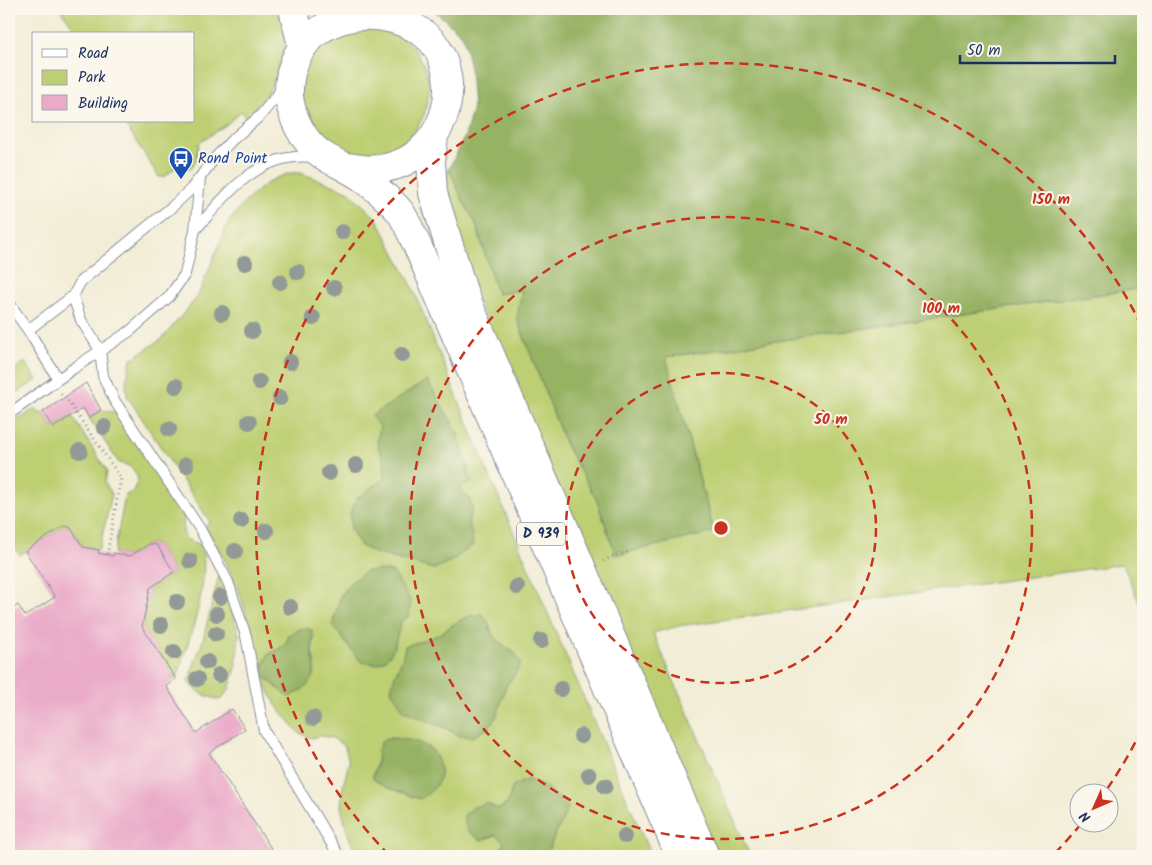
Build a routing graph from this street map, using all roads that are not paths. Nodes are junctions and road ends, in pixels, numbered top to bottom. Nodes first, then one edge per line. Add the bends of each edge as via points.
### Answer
1 (293, 9) edge
2 (379, 10) edge
3 (302, 46) junction
4 (289, 81) junction
5 (434, 136) junction
6 (338, 163) junction
7 (200, 178) junction
8 (195, 230) junction
9 (73, 296) junction
10 (9, 303) edge
11 (28, 330) junction
12 (100, 350) junction
13 (58, 379) junction
14 (9, 414) edge
15 (339, 856) edge
16 (680, 856) edge
17 (705, 856) edge

1 - 3 main road
2 - 3 main road via 357,10 336,17 317,29
2 - 5 main road via 418,26 442,58 449,98 444,118
3 - 4 main road via 293,63
4 - 6 main road via 289,100 302,134 314,148
4 - 7 lane
5 - 6 main road via 405,162 386,168 367,170
5 - 17 main road, D 939 via 431,160 433,193 463,291
6 - 8 lane via 302,156 264,165 235,185
6 - 16 main road, D 939 via 368,182 400,212 421,254
7 - 8 lane
7 - 9 lane via 173,206 81,281
8 - 12 lane via 185,274 169,297 130,331
9 - 11 lane
9 - 12 lane via 80,320
10 - 11 lane
11 - 13 lane
12 - 13 lane
12 - 15 lane via 103,376 114,400 200,529 228,582 246,636 264,730
13 - 14 lane

